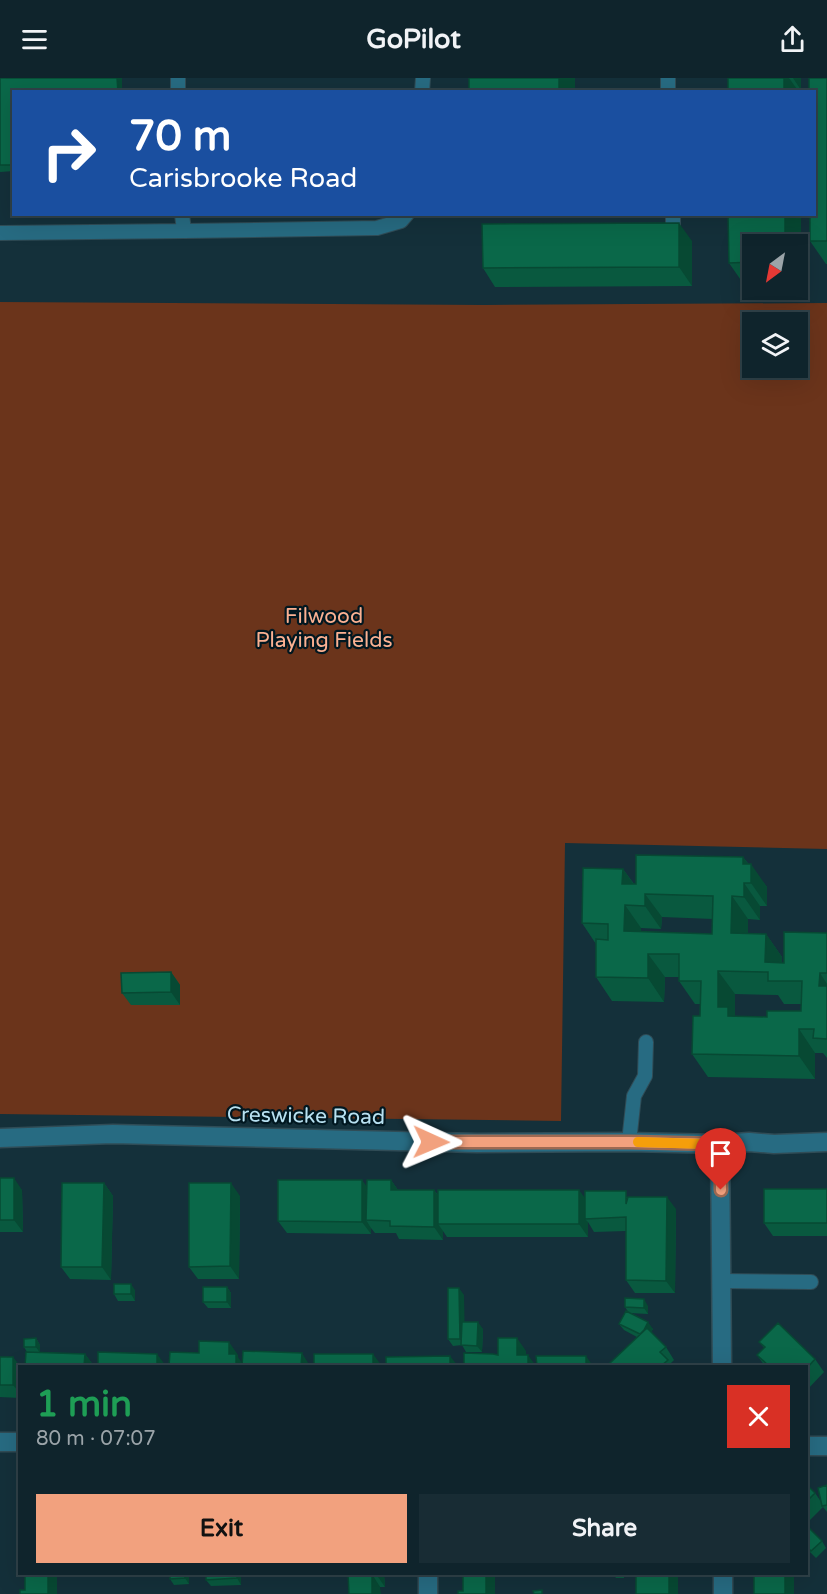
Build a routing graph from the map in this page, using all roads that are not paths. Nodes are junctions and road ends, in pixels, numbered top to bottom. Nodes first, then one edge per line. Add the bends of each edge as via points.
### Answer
1 (182, 216) edge
2 (405, 216) edge
3 (673, 216) edge
4 (184, 231) junction
5 (673, 231) edge
6 (0, 233) edge
7 (646, 1042) dead end
8 (0, 1138) edge
9 (629, 1142) junction
10 (827, 1142) edge
11 (720, 1144) junction
12 (722, 1281) junction
13 (812, 1282) dead end
14 (722, 1365) edge
15 (0, 1442) edge
16 (18, 1442) edge
17 (808, 1446) edge
18 (827, 1446) edge
19 (428, 1575) edge
20 (723, 1575) edge
21 (428, 1594) edge
22 (723, 1594) edge

1 - 4 lane
2 - 4 lane via 377,228
3 - 5 lane
4 - 6 lane
7 - 9 lane via 645,1076 634,1096
8 - 9 street, Creswicke Road via 113,1134 477,1143
9 - 11 street, Creswicke Road
10 - 11 street, Creswicke Road
11 - 12 street
12 - 13 lane
12 - 14 street
15 - 16 street
17 - 18 street
19 - 21 street
20 - 22 street

